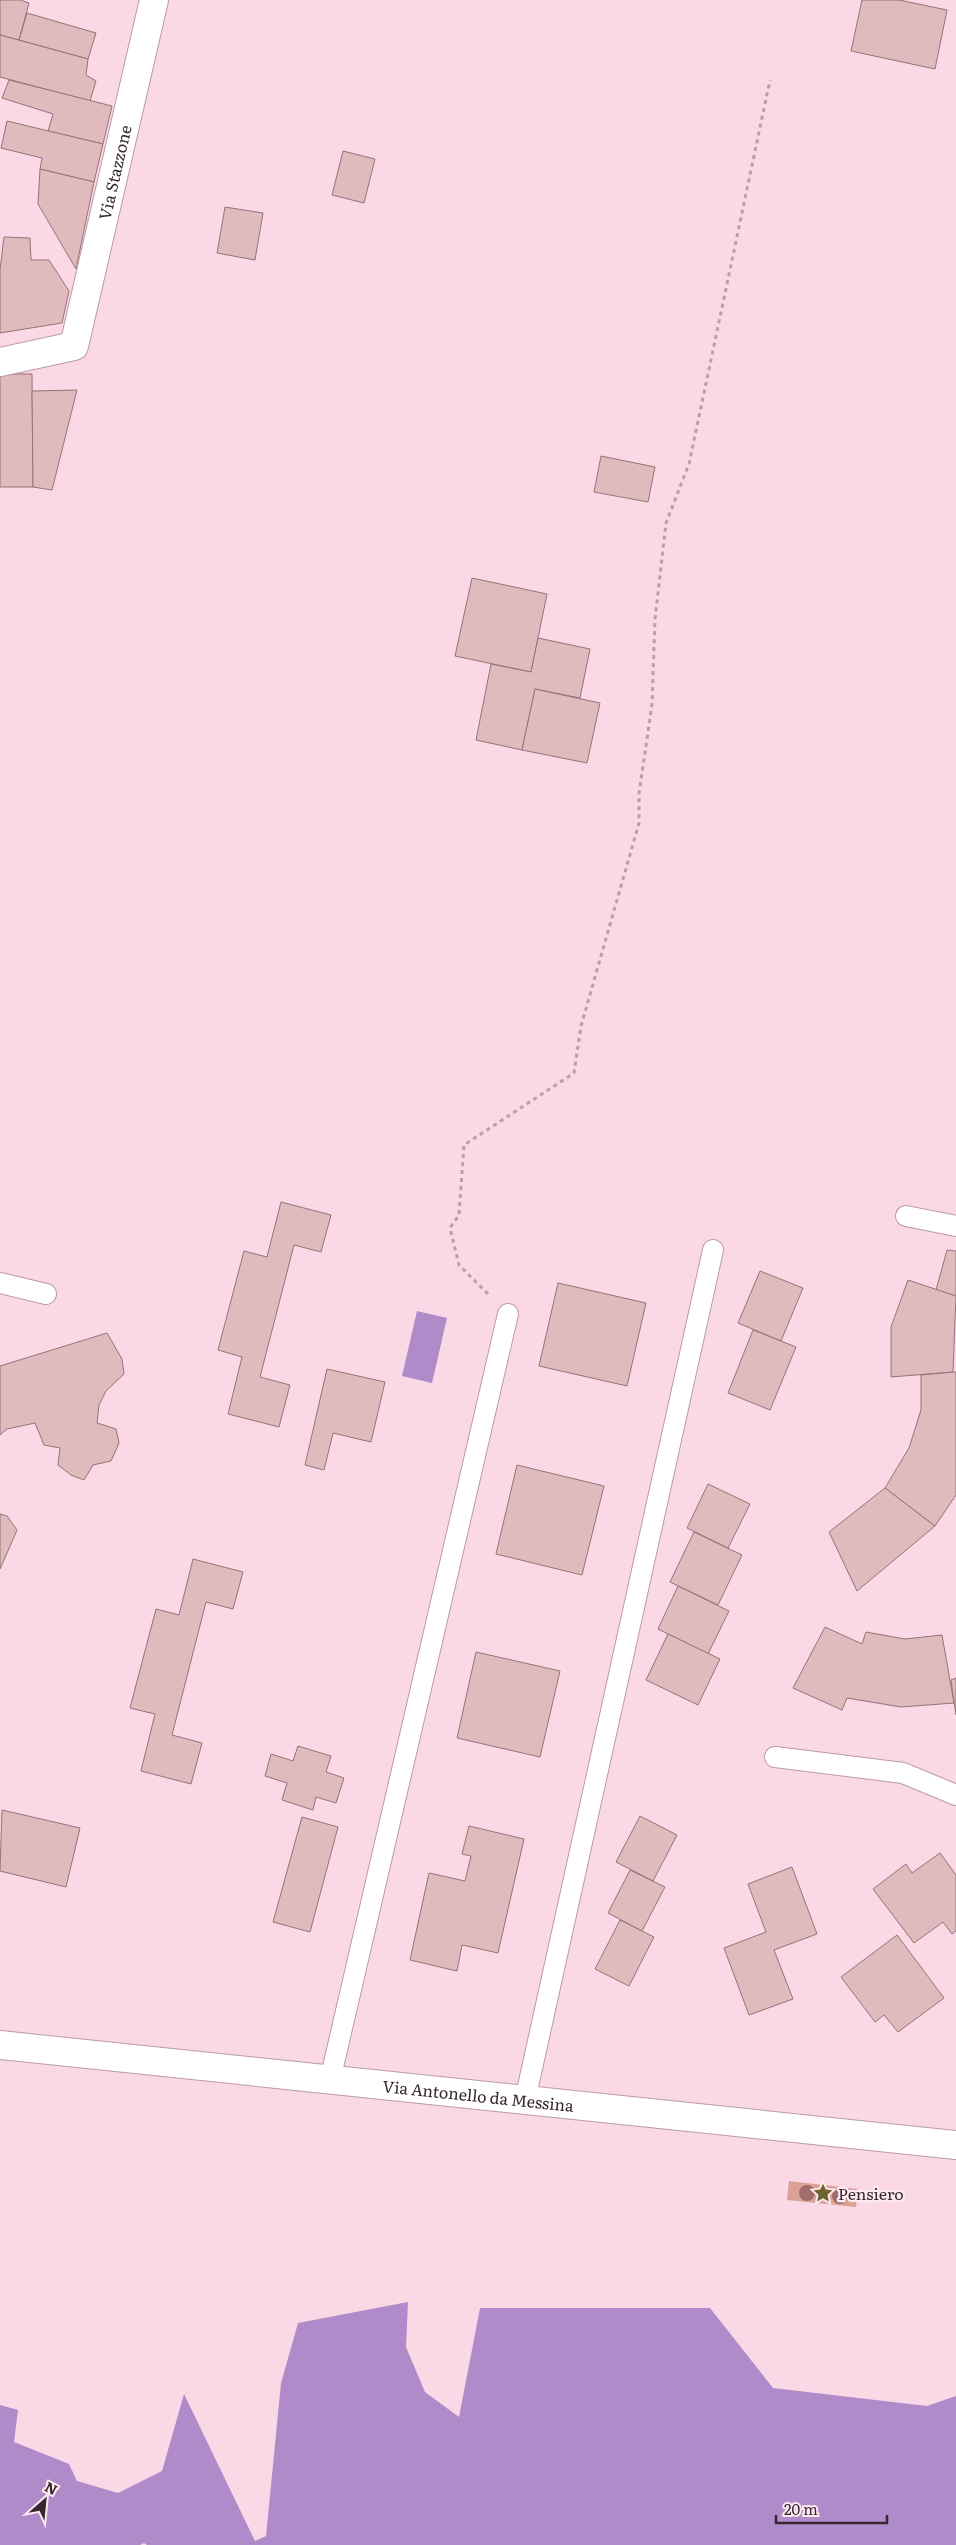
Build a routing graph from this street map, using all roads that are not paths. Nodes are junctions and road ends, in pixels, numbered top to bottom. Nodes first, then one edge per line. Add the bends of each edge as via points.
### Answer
1 (154, 0) edge
2 (0, 362) edge
3 (906, 1216) dead end
4 (956, 1226) edge
5 (713, 1250) dead end
6 (0, 1282) edge
7 (46, 1294) dead end
8 (508, 1314) road end
9 (775, 1757) dead end
10 (956, 1795) edge
11 (0, 2045) edge
12 (330, 2080) junction
13 (525, 2100) junction
14 (956, 2145) edge

1 - 2 main road, Via Stazzone via 74,346
3 - 4 lane
5 - 13 lane
6 - 7 lane
8 - 12 lane
9 - 10 lane via 903,1773
11 - 12 main road, Via Antonello da Messina
12 - 13 main road, Via Antonello da Messina
13 - 14 main road, Via Antonello da Messina

